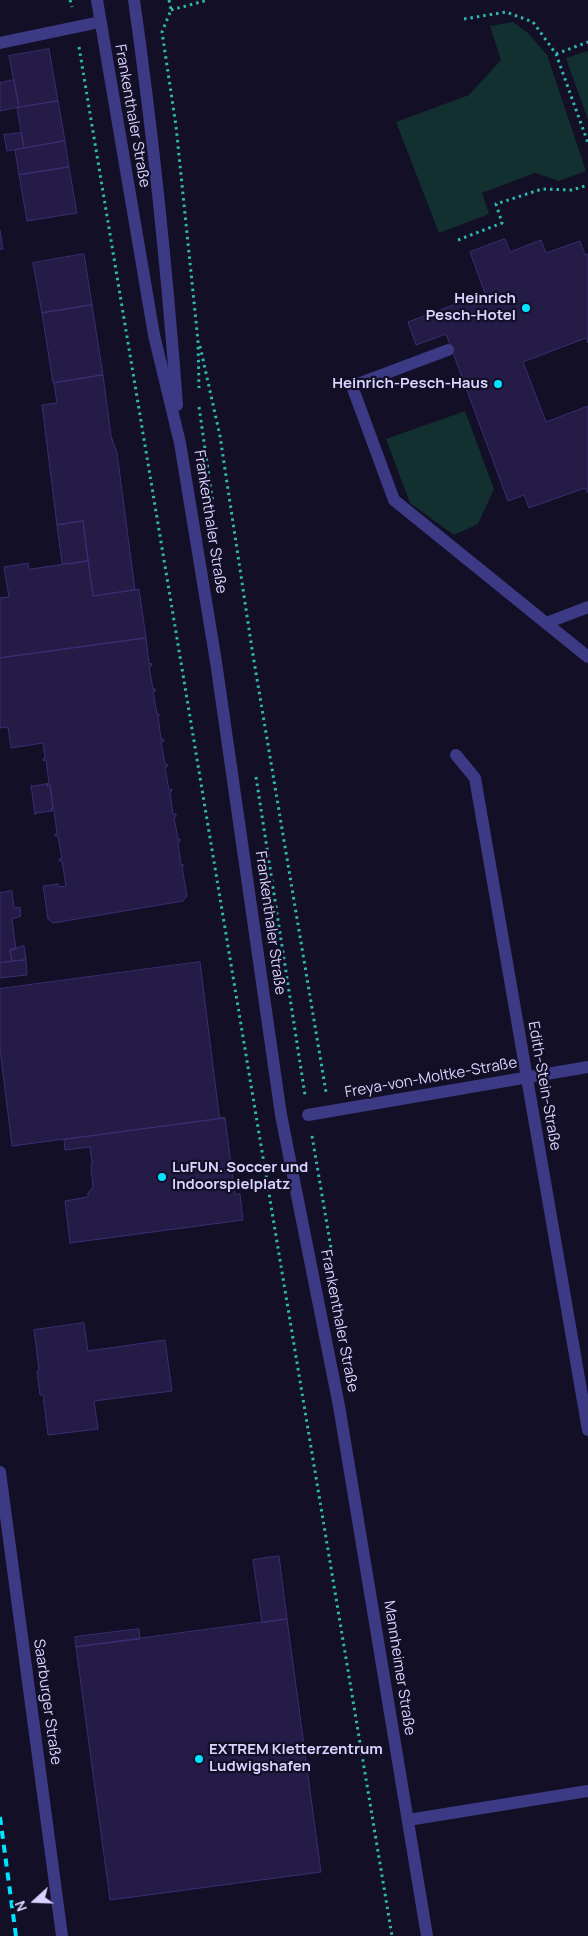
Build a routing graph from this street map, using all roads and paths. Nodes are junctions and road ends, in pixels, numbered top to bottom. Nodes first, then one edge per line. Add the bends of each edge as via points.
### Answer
1 (96, 0) edge
2 (134, 0) edge
3 (169, 0) edge
4 (208, 0) edge
5 (171, 10) junction
6 (464, 19) dead end
7 (100, 22) junction
8 (588, 42) edge
9 (0, 43) edge
10 (79, 46) dead end
11 (556, 54) junction
12 (588, 143) edge
13 (588, 185) edge
14 (458, 240) dead end
15 (448, 350) dead end
16 (180, 443) junction
17 (588, 607) edge
18 (546, 623) junction
19 (588, 657) edge
20 (456, 755) dead end
21 (588, 1067) edge
22 (526, 1078) junction
23 (308, 1115) joint
24 (339, 1406) joint
25 (588, 1430) edge
26 (0, 1472) edge
27 (588, 1791) edge
28 (408, 1820) junction
29 (62, 1936) edge
30 (392, 1936) edge
31 (427, 1936) edge

1 - 7 street, Frankenthaler Straße
2 - 16 street, Frankenthaler Straße via 170,320
3 - 5 path
4 - 5 path
5 - 23 path via 162,32 176,126 198,341 220,436 326,1096
6 - 11 path via 506,12 532,22
7 - 9 street
7 - 16 street, Frankenthaler Straße via 154,335
8 - 11 path
10 - 30 path
11 - 12 path
13 - 14 path via 572,190 542,189 496,204 502,223
15 - 18 street via 352,386 394,500
16 - 24 street, Frankenthaler Straße via 216,662 282,1116
17 - 18 street
18 - 19 street
20 - 22 street, Edith-Stein-Straße via 476,778
21 - 22 street, Freya-von-Moltke-Straße
22 - 23 street, Freya-von-Moltke-Straße
22 - 25 street, Edith-Stein-Straße
24 - 28 street, Mannheimer Straße
26 - 29 street, Saarburger Straße
27 - 28 street
28 - 31 street, Mannheimer Straße

